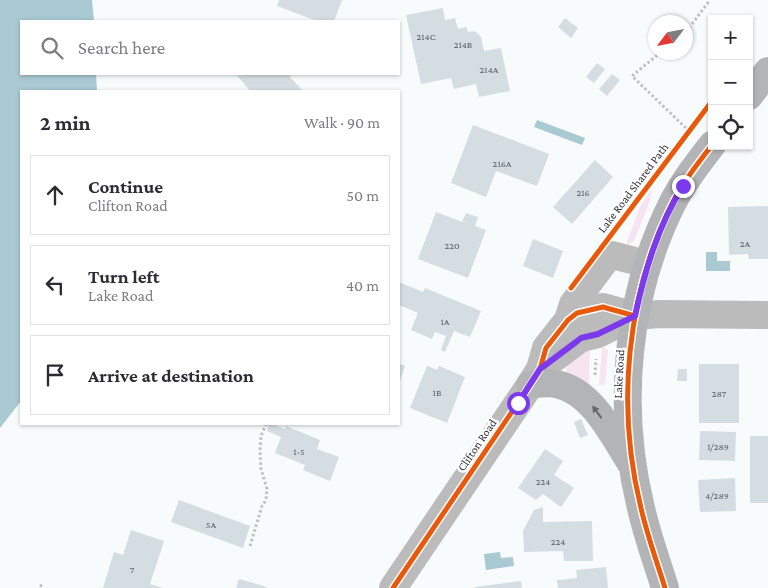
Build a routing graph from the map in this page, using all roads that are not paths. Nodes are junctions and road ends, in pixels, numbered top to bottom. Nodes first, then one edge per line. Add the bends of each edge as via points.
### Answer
1 (768, 71) edge
2 (753, 91) edge
3 (708, 150) edge
4 (647, 264) junction
5 (768, 315) edge
6 (635, 316) junction
7 (568, 320) junction
8 (535, 377) junction
9 (633, 468) junction
10 (393, 588) edge
11 (665, 588) edge

1 - 2 main road
3 - 4 main road, Lake Road via 674,200
4 - 6 main road, Lake Road
4 - 7 street via 612,256 573,304
5 - 6 street
6 - 7 street, Clifton Road via 603,307 577,313
6 - 8 street, Clifton Road via 598,334 581,338
6 - 9 main road, Lake Road via 628,365
7 - 8 street, Clifton Road via 546,348
9 -> 8 main road via 585,398
8 - 10 street, Clifton Road
9 - 11 main road, Lake Road via 641,508

